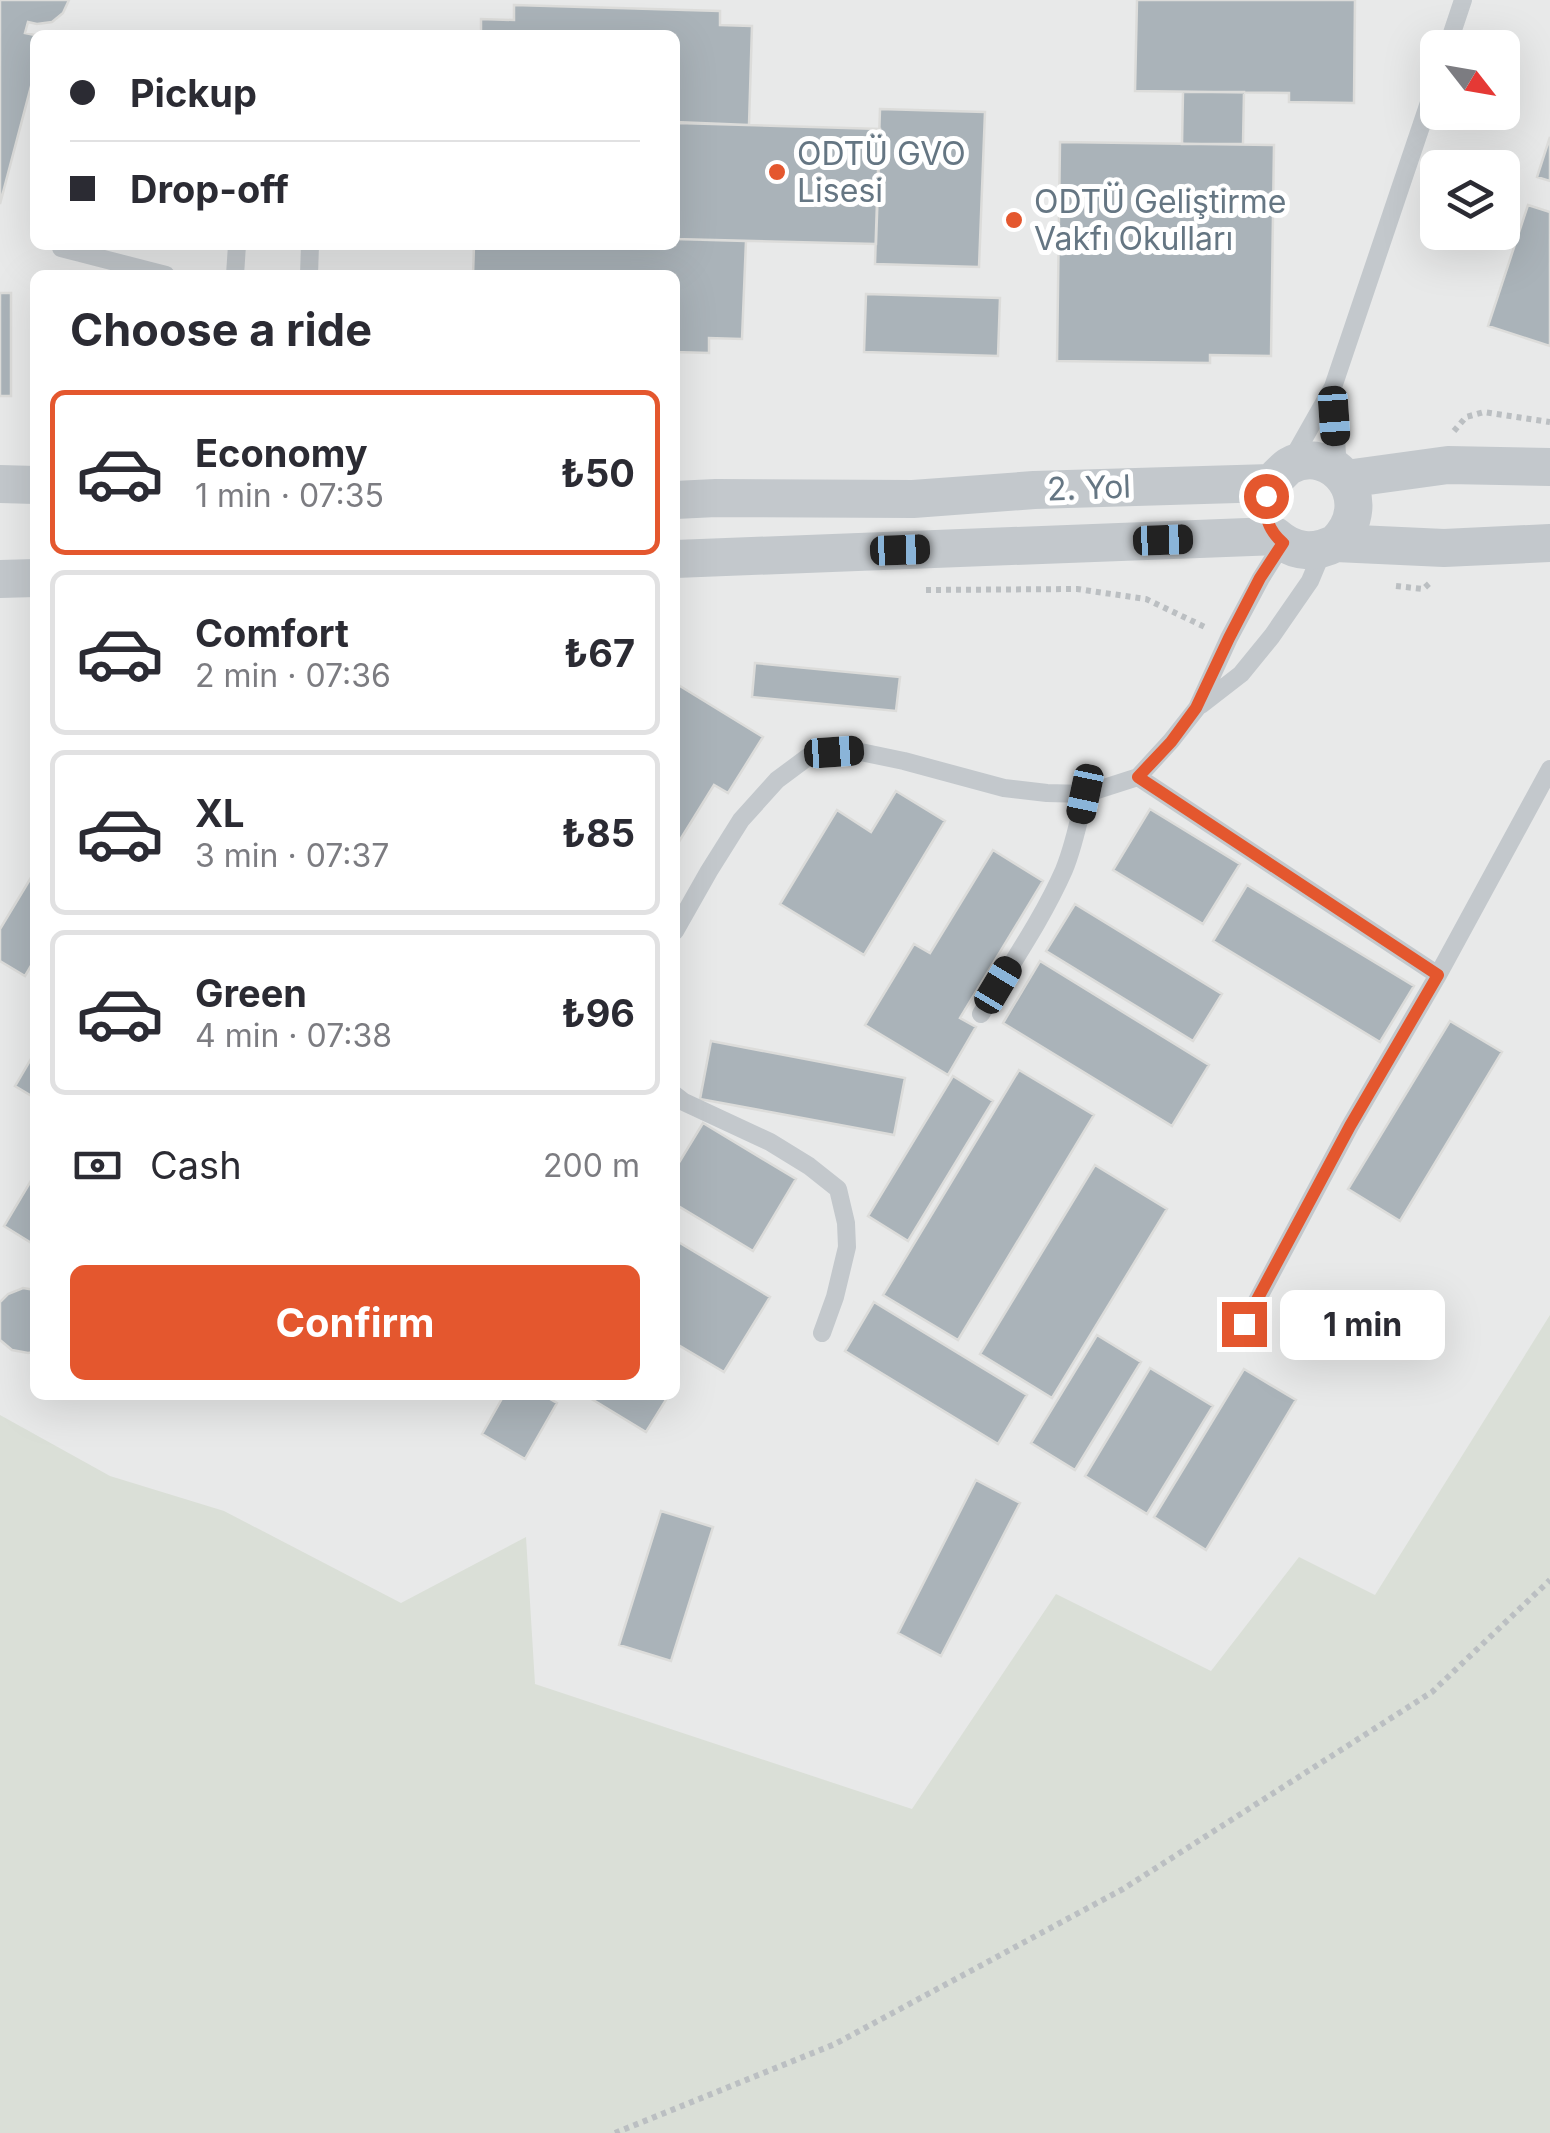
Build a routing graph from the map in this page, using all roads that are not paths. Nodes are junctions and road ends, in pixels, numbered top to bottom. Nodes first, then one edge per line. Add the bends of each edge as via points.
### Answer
1 (1462, 0) edge
2 (1453, 30) edge
3 (1420, 129) edge
4 (69, 250) edge
5 (147, 270) edge
6 (1333, 387) junction
7 (1550, 467) edge
8 (1280, 475) junction
9 (1342, 476) junction
10 (0, 484) edge
11 (30, 484) edge
12 (680, 500) edge
13 (1279, 540) junction
14 (1550, 543) edge
15 (1330, 546) junction
16 (680, 559) edge
17 (30, 578) edge
18 (0, 579) edge
19 (1196, 708) junction
20 (1550, 768) edge
21 (1138, 777) junction
22 (1085, 794) junction
23 (680, 922) edge
24 (1438, 975) junction
25 (981, 1014) dead end
26 (680, 1098) edge
27 (1244, 1324) dead end
28 (822, 1333) dead end

1 - 2 lane
3 - 6 lane
4 - 5 lane
6 - 8 lane
6 - 9 lane
7 - 9 street, 2. Yol via 1448,466
8 - 9 street, 2. Yol via 1305,461
8 - 12 street, 2. Yol via 913,500
8 - 13 street via 1265,510
9 - 15 street via 1352,492 1353,520
10 - 11 street
13 - 15 street, 2. Yol via 1310,552
13 - 16 street, 2. Yol
13 - 19 lane
14 - 15 street, 2. Yol
15 - 19 lane via 1241,674
17 - 18 street
19 - 21 lane
20 - 24 lane
21 - 22 lane
21 - 24 lane
22 - 23 lane via 1004,788 856,751 812,754 741,820
22 - 25 lane via 1064,869
24 - 27 lane
26 - 28 lane via 770,1142 838,1189 846,1246

